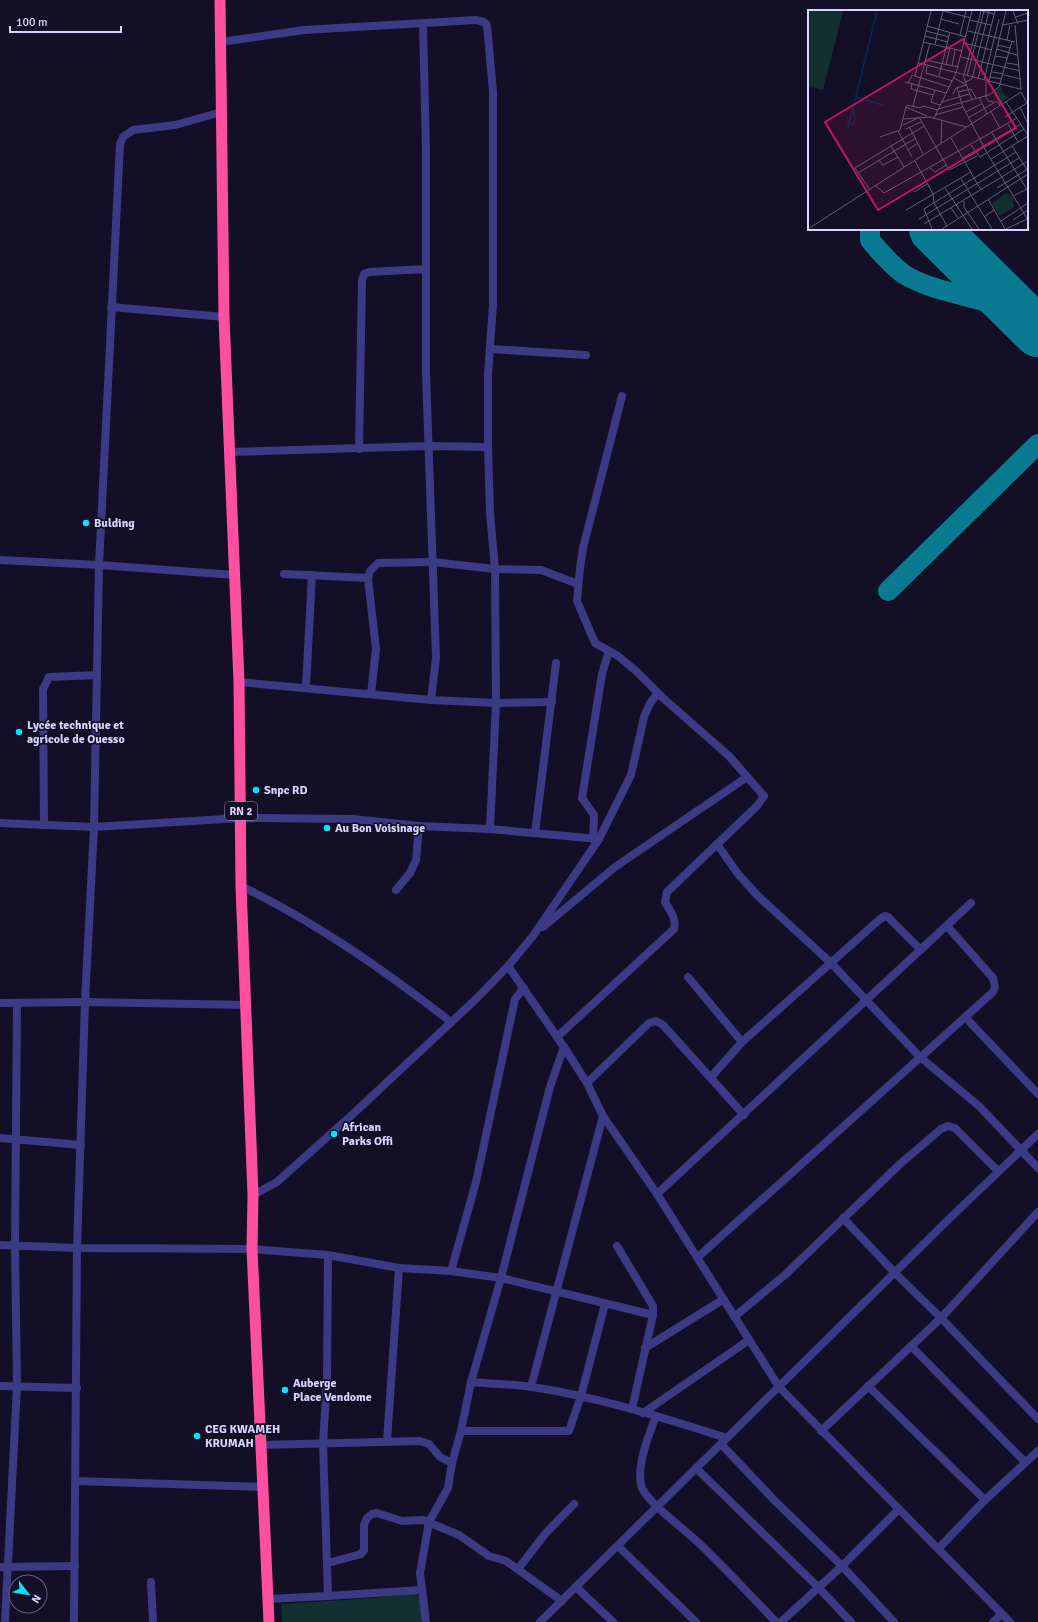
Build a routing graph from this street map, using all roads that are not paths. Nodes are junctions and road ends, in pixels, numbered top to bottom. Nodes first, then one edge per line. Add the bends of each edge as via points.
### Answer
1 (220, 0) edge
2 (423, 24) junction
3 (221, 42) junction
4 (222, 112) junction
5 (426, 269) junction
6 (111, 307) junction
7 (224, 317) junction
8 (490, 349) junction
9 (586, 355) dead end
10 (622, 396) dead end
11 (429, 446) junction
12 (488, 447) junction
13 (359, 449) junction
14 (228, 452) junction
15 (0, 560) edge
16 (433, 562) junction
17 (99, 565) junction
18 (495, 569) junction
19 (284, 574) dead end
20 (235, 575) junction
21 (312, 575) junction
22 (368, 578) junction
23 (578, 584) junction
24 (608, 651) junction
25 (556, 663) dead end
26 (98, 674) junction
27 (239, 682) junction
28 (306, 687) junction
29 (658, 693) junction
30 (371, 694) junction
31 (431, 700) junction
32 (552, 702) junction
33 (496, 703) junction
34 (747, 777) junction
35 (241, 818) junction
36 (0, 823) edge
37 (44, 825) junction
38 (419, 826) junction
39 (94, 827) junction
40 (490, 828) junction
41 (535, 833) junction
42 (596, 839) junction
43 (717, 844) junction
44 (241, 886) junction
45 (396, 890) dead end
46 (971, 903) dead end
47 (947, 926) junction
48 (533, 936) junction
49 (921, 950) junction
50 (830, 963) junction
51 (508, 966) junction
52 (688, 977) dead end
53 (524, 988) junction
54 (866, 1001) junction
55 (85, 1002) junction
56 (0, 1003) edge
57 (18, 1003) junction
58 (247, 1004) junction
59 (965, 1017) junction
60 (451, 1022) junction
61 (557, 1036) junction
62 (742, 1042) junction
63 (564, 1047) junction
64 (920, 1057) junction
65 (711, 1077) junction
66 (587, 1083) junction
67 (1038, 1094) edge
68 (744, 1115) junction
69 (603, 1116) junction
70 (1038, 1134) edge
71 (0, 1138) edge
72 (17, 1139) junction
73 (81, 1145) junction
74 (1020, 1150) junction
75 (1038, 1168) edge
76 (998, 1171) junction
77 (657, 1194) junction
78 (253, 1195) junction
79 (1038, 1212) edge
80 (843, 1218) junction
81 (0, 1245) edge
82 (16, 1246) junction
83 (617, 1246) dead end
84 (78, 1248) junction
85 (252, 1249) junction
86 (328, 1255) junction
87 (698, 1257) junction
88 (399, 1268) junction
89 (451, 1271) junction
90 (895, 1273) junction
91 (501, 1278) junction
92 (556, 1292) junction
93 (724, 1299) junction
94 (605, 1304) junction
95 (653, 1315) junction
96 (734, 1317) junction
97 (941, 1318) junction
98 (749, 1340) junction
99 (910, 1346) junction
100 (645, 1348) junction
101 (471, 1382) junction
102 (0, 1386) edge
103 (17, 1386) junction
104 (868, 1386) junction
105 (531, 1387) junction
106 (779, 1387) junction
107 (77, 1388) junction
108 (581, 1396) junction
109 (632, 1409) junction
110 (643, 1413) junction
111 (656, 1416) junction
112 (1038, 1419) edge
113 (461, 1431) junction
114 (821, 1431) junction
115 (727, 1438) junction
116 (387, 1441) junction
117 (322, 1444) junction
118 (721, 1444) junction
119 (261, 1445) junction
120 (1038, 1451) edge
121 (1025, 1462) junction
122 (452, 1463) junction
123 (696, 1468) junction
124 (76, 1481) junction
125 (262, 1486) junction
126 (985, 1500) junction
127 (574, 1504) dead end
128 (659, 1507) junction
129 (899, 1509) junction
130 (429, 1522) junction
131 (618, 1546) junction
132 (939, 1548) junction
133 (328, 1563) junction
134 (75, 1566) junction
135 (842, 1566) junction
136 (4, 1567) edge
137 (518, 1569) junction
138 (151, 1582) dead end
139 (576, 1587) junction
140 (819, 1588) junction
141 (421, 1590) junction
142 (328, 1596) junction
143 (268, 1599) junction
144 (562, 1601) junction
145 (1002, 1614) junction
146 (5, 1622) edge
147 (74, 1622) edge
148 (154, 1622) edge
149 (270, 1622) edge
150 (426, 1622) edge
151 (540, 1622) edge
152 (613, 1622) edge
153 (696, 1622) edge
154 (776, 1622) edge
155 (782, 1622) edge
156 (851, 1622) edge
157 (894, 1622) edge
158 (993, 1622) edge
159 (1010, 1622) edge

1 - 3 highway, RN 2
2 - 3 street via 304,30
2 - 5 street
2 - 8 street via 476,20 487,25 493,92 493,305
3 - 4 highway, RN 2
4 - 6 street via 174,125 133,130 123,137 120,144
4 - 7 highway, RN 2
5 - 11 street
5 - 13 street via 364,274
6 - 7 street
6 - 17 street
7 - 14 highway, RN 2
8 - 9 street
8 - 12 street
10 - 23 street via 588,526
11 - 12 street
11 - 13 street
11 - 16 street
12 - 18 street
13 - 14 street
14 - 20 highway, RN 2
15 - 17 street
16 - 18 street
16 - 22 street via 378,563 370,571
16 - 31 street via 436,666
17 - 20 street
17 - 26 street
18 - 23 street via 541,570
18 - 33 street
19 - 21 street
20 - 27 highway, RN 2
21 - 22 street
21 - 28 street
22 - 30 street via 376,649
23 - 24 street via 577,601 591,638
24 - 29 street via 636,671
24 - 42 street via 582,798 594,815
25 - 32 street
26 - 37 street via 49,677 43,689
26 - 39 street
27 - 28 street
27 - 35 highway, RN 2
28 - 30 street
29 - 34 street via 729,756
29 - 42 street via 644,717 631,775
30 - 31 street
31 - 33 street
32 - 33 street
32 - 41 street
33 - 40 street
34 - 43 street via 764,794 763,799
34 - 48 street via 615,867
35 - 38 street via 353,819
35 - 39 street
35 - 44 highway, RN 2
36 - 37 street
37 - 39 street
38 - 40 street
38 - 45 street via 416,860 410,873
39 - 55 street
40 - 41 street
41 - 42 street
42 - 48 street
43 - 50 street via 738,874
43 - 61 street via 667,892 665,902 674,917 674,929
44 - 58 highway, RN 2
44 - 60 street via 297,915 378,968
46 - 47 street
47 - 49 street
47 - 59 street via 995,983 993,992
48 - 51 street
49 - 50 street via 885,916
49 - 54 street
50 - 54 street
50 - 62 street
51 - 53 street
51 - 60 street
52 - 62 street
53 - 61 street
53 - 89 street via 515,998 476,1182
54 - 64 street
54 - 68 street
55 - 57 street
55 - 58 street
55 - 73 street
56 - 57 street
57 - 72 street
58 - 78 highway, RN 2
59 - 64 street
59 - 67 street
60 - 78 street via 280,1180
61 - 63 street
62 - 65 street
63 - 66 street
63 - 91 street via 550,1087
64 - 74 street via 970,1097
64 - 87 street
65 - 66 street via 663,1025 656,1021 649,1023
65 - 68 street
66 - 69 street
68 - 77 street
69 - 77 street
69 - 92 street
70 - 74 street
71 - 72 street
72 - 73 street
72 - 82 street
73 - 84 street
74 - 75 street
74 - 76 street
76 - 80 street via 955,1128 948,1126 900,1164
76 - 90 street
77 - 87 street
78 - 85 highway, RN 2
79 - 97 street
80 - 90 street
80 - 96 street via 786,1274
81 - 82 street
82 - 84 street
82 - 103 street
83 - 95 street via 653,1306
84 - 85 street
84 - 107 street
85 - 86 street
85 - 119 highway, RN 2
86 - 88 street
86 - 117 street via 327,1379
87 - 93 street
88 - 89 street
88 - 116 street
89 - 91 street
90 - 97 street
90 - 106 street
91 - 92 street
91 - 101 street
92 - 94 street
92 - 105 street
93 - 96 street
93 - 100 street
94 - 95 street
94 - 108 street
95 - 100 street
96 - 98 street
97 - 99 street
97 - 112 street
98 - 106 street
98 - 110 street
99 - 104 street
99 - 121 street
100 - 109 street
101 - 105 street
101 - 113 street
102 - 103 street
103 - 107 street
103 - 136 street
104 - 114 street
104 - 126 street
105 - 108 street
106 - 114 street
106 - 115 street
107 - 124 street
108 - 109 street
108 - 113 street via 571,1428 567,1432
109 - 110 street
110 - 111 street
111 - 115 street
111 - 128 street via 646,1445 640,1478 645,1493
113 - 122 street
114 - 129 street
115 - 118 street
116 - 117 street
116 - 122 street via 420,1441 430,1444 440,1457
117 - 119 street
117 - 133 street
118 - 123 street
118 - 135 street
119 - 125 highway, RN 2
120 - 121 street
121 - 126 street
122 - 130 street via 448,1488
123 - 128 street
123 - 140 street
124 - 125 street
124 - 134 street
125 - 143 highway, RN 2
126 - 132 street
127 - 137 street via 545,1534
128 - 131 street
128 - 154 street via 701,1544
129 - 132 street
129 - 135 street
130 - 133 street via 420,1519 396,1520 377,1513 372,1514 364,1525 364,1550 361,1554
130 - 137 street via 459,1535 489,1556 506,1561
130 - 141 street via 422,1555
131 - 139 street
131 - 153 street
132 - 145 street
133 - 142 street
134 - 136 street
134 - 147 street
135 - 140 street
135 - 157 street
136 - 146 street
137 - 144 street
138 - 148 street
139 - 144 street
139 - 152 street
140 - 155 street
140 - 156 street
141 - 142 street
141 - 150 street
142 - 143 street
143 - 149 highway, RN 2
144 - 151 street
145 - 158 street
145 - 159 street

